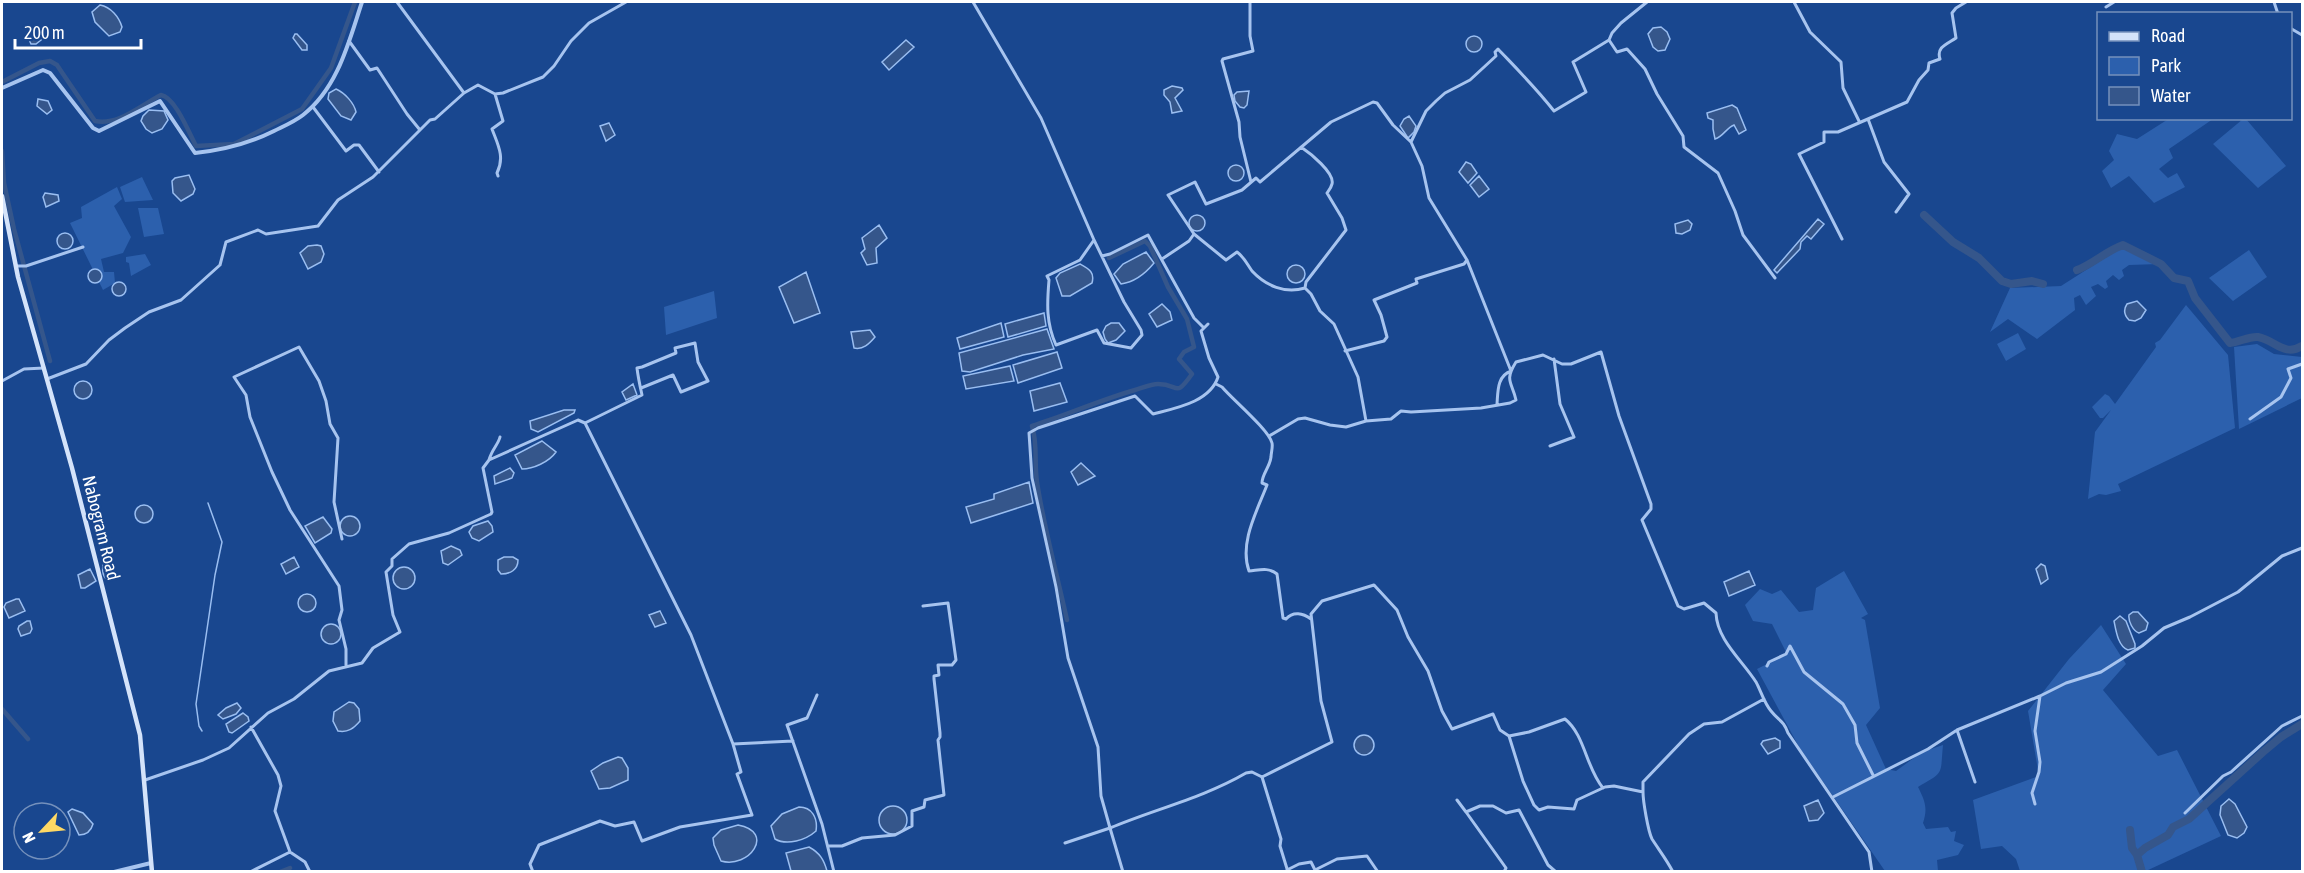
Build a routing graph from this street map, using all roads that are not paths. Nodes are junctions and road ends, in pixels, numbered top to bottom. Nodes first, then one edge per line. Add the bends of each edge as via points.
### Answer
1 (362, 2) edge
2 (397, 2) edge
3 (626, 2) edge
4 (1250, 2) edge
5 (1647, 2) edge
6 (1794, 2) edge
7 (1966, 2) edge
8 (2114, 2) edge
9 (974, 3) edge
10 (2106, 7) dead end
11 (1609, 40) junction
12 (350, 41) junction
13 (2, 88) edge
14 (464, 93) junction
15 (495, 94) junction
16 (313, 107) junction
17 (1868, 119) junction
18 (1859, 121) junction
19 (420, 130) junction
20 (1411, 142) junction
21 (1301, 147) junction
22 (379, 172) junction
23 (498, 176) dead end
24 (1251, 182) junction
25 (2, 196) edge
26 (1896, 212) dead end
27 (9, 232) junction
28 (2, 233) edge
29 (1194, 234) junction
30 (1842, 239) dead end
31 (1094, 240) junction
32 (83, 247) dead end
33 (1102, 256) junction
34 (1162, 259) junction
35 (1467, 260) junction
36 (18, 266) junction
37 (1775, 278) dead end
38 (1305, 288) junction
39 (1208, 324) dead end
40 (1204, 328) junction
41 (1345, 351) junction
42 (1554, 359) junction
43 (2302, 364) edge
44 (44, 368) junction
45 (1510, 371) junction
46 (47, 379) junction
47 (2, 381) edge
48 (1216, 384) junction
49 (640, 388) junction
50 (1497, 404) junction
51 (2250, 419) dead end
52 (1366, 421) junction
53 (585, 423) junction
54 (1269, 436) junction
55 (500, 437) dead end
56 (1550, 446) dead end
57 (489, 460) junction
58 (342, 539) dead end
59 (2302, 548) edge
60 (923, 606) dead end
61 (1311, 619) junction
62 (346, 666) junction
63 (1767, 666) dead end
64 (817, 695) dead end
65 (2040, 696) junction
66 (1764, 699) junction
67 (2302, 716) edge
68 (251, 727) junction
69 (1957, 730) junction
70 (1509, 736) junction
71 (793, 741) junction
72 (733, 744) junction
73 (1873, 776) junction
74 (1262, 777) junction
75 (145, 780) junction
76 (1975, 782) dead end
77 (1603, 788) junction
78 (1643, 792) junction
79 (1832, 797) junction
80 (1457, 800) dead end
81 (2036, 804) dead end
82 (1466, 812) junction
83 (2185, 813) dead end
84 (1110, 828) junction
85 (1065, 843) dead end
86 (828, 846) junction
87 (290, 852) junction
88 (151, 863) junction
89 (1288, 871) edge
90 (114, 872) edge
91 (152, 872) edge
92 (250, 872) edge
93 (310, 872) edge
94 (533, 872) edge
95 (834, 872) edge
96 (1123, 872) edge
97 (1378, 872) edge
98 (1504, 872) edge
99 (1556, 872) edge
100 (1673, 872) edge
101 (1872, 872) edge

1 - 12 street
2 - 14 street
3 - 15 street via 589,23 548,74
4 - 24 street via 1252,51 1222,61
5 - 11 street via 1621,23
6 - 18 street via 1810,32 1841,62 1843,88
7 - 17 street via 1952,13 1956,38 1940,48 1940,58 1929,63 1907,102
8 - 10 street
9 - 31 street via 1041,118
11 - 20 street via 1573,62 1586,92 1554,111 1498,49 1496,56 1470,80 1445,93 1426,111
11 - 37 street via 1617,52 1627,49 1645,69 1683,136 1684,147 1718,173 1743,235
12 - 16 street via 338,69
12 - 19 street via 370,70 377,67
13 - 16 street via 43,70 50,73 99,131 160,101 195,153 254,141 297,120
14 - 15 street via 478,85
14 - 19 street
15 - 23 street via 502,121 492,129 501,155
16 - 22 street via 346,151 359,145
17 - 18 street
17 - 26 street via 1884,162 1909,194
18 - 30 street via 1838,132 1824,132 1824,142 1799,154
19 - 22 street
20 - 21 street via 1373,102 1331,122
20 - 35 street via 1422,166 1429,198
21 - 24 street via 1260,182 1256,178
21 - 38 street via 1332,176 1327,193 1346,230
22 - 46 street via 338,200 318,226 266,234 258,230 226,242 220,265 181,300 149,312 125,328 86,364
24 - 29 street via 1242,190 1206,204 1195,182 1168,195
25 - 27 main road, Nabogram Road
27 - 28 street
27 - 36 main road, Nabogram Road
29 - 34 street
29 - 38 street via 1226,260 1237,252 1260,279 1274,287 1292,292
31 - 33 street
31 - 33 street via 1080,260 1047,276 1047,318 1056,345 1097,330 1104,343 1131,348 1142,335
32 - 36 street
33 - 34 street via 1148,235
34 - 40 street via 1194,318
35 - 41 street via 1374,300 1387,337
35 - 45 street
36 - 44 main road, Nabogram Road
38 - 41 street via 1334,324
39 - 40 street
40 - 48 street via 1202,338 1218,377
41 - 52 street via 1358,377
42 - 45 street via 1543,354 1528,358 1516,362
42 - 56 street via 1560,404 1574,437
42 - 66 street via 1571,364 1600,352 1651,504 1642,520 1678,606 1684,609 1704,603 1716,613 1717,623
43 - 51 street via 2288,369 2291,378 2282,397
44 - 46 main road, Nabogram Road
44 - 47 street via 24,369
45 - 50 street via 1499,381
45 - 50 street via 1509,384 1516,400
46 - 75 main road, Nabogram Road via 140,735
48 - 54 street
48 - 84 street via 1201,399 1153,414 1135,396 1029,433 1032,478 1068,658 1098,747 1101,796
49 - 49 street via 637,368 676,353 675,348 695,343 708,381 681,392 673,375
49 - 53 street via 642,395
50 - 52 street via 1401,411 1391,419
52 - 54 street via 1346,427 1298,419
53 - 57 street via 578,420
53 - 72 street via 691,635
54 - 61 street via 1271,461 1262,479 1267,485 1250,531 1246,562 1249,571 1273,570 1277,574 1283,618 1300,614
55 - 57 street
57 - 62 street via 483,468 492,512 450,533 409,544 392,559 386,572 400,632 373,648 362,663
58 - 62 street via 334,502 338,438 330,424 319,381 299,347 234,376 246,395 250,417 290,510 339,586
59 - 65 street via 2282,556 2238,592 2163,628 2101,672
60 - 86 street via 948,603 956,649 956,660 951,665 938,665 939,675 934,676 944,795 925,800 924,807 912,812 912,826 895,835
61 - 70 street via 1322,601 1374,585 1396,610 1452,729 1493,714 1500,730
61 - 74 street via 1321,701 1332,742
62 - 68 street via 329,671
63 - 73 street via 1786,654 1790,646 1804,672 1843,704
64 - 71 street via 807,718 786,724
65 - 69 street
65 - 81 street via 2035,731 2040,762 2032,793
66 - 78 street via 1722,722 1704,724 1684,737 1643,783
66 - 79 street via 1786,725 1788,734
67 - 83 street via 2282,726
68 - 75 street via 213,756
68 - 87 street via 278,775 281,786 275,811
69 - 73 street
69 - 76 street
70 - 77 street via 1565,719
70 - 77 street via 1523,781 1539,810 1574,809 1577,800
71 - 72 street
71 - 86 street
72 - 94 street via 741,772 736,774 752,815 680,827 642,841 634,822 615,826 603,821 593,823 539,845 530,864
73 - 79 street
74 - 84 street via 1246,773 1204,794
74 - 89 street
75 - 88 main road, Nabogram Road
77 - 78 street via 1614,786
78 - 100 street via 1651,837
79 - 101 street via 1869,852
80 - 82 street
82 - 98 street via 1506,868
82 - 99 street via 1480,806 1493,806 1506,813 1519,810 1548,865
84 - 85 street
84 - 96 street
86 - 95 street
87 - 92 street
87 - 93 street via 305,862
88 - 90 street
88 - 91 main road, Nabogram Road
89 - 97 street via 1304,862 1311,861 1315,870 1337,859 1367,856

